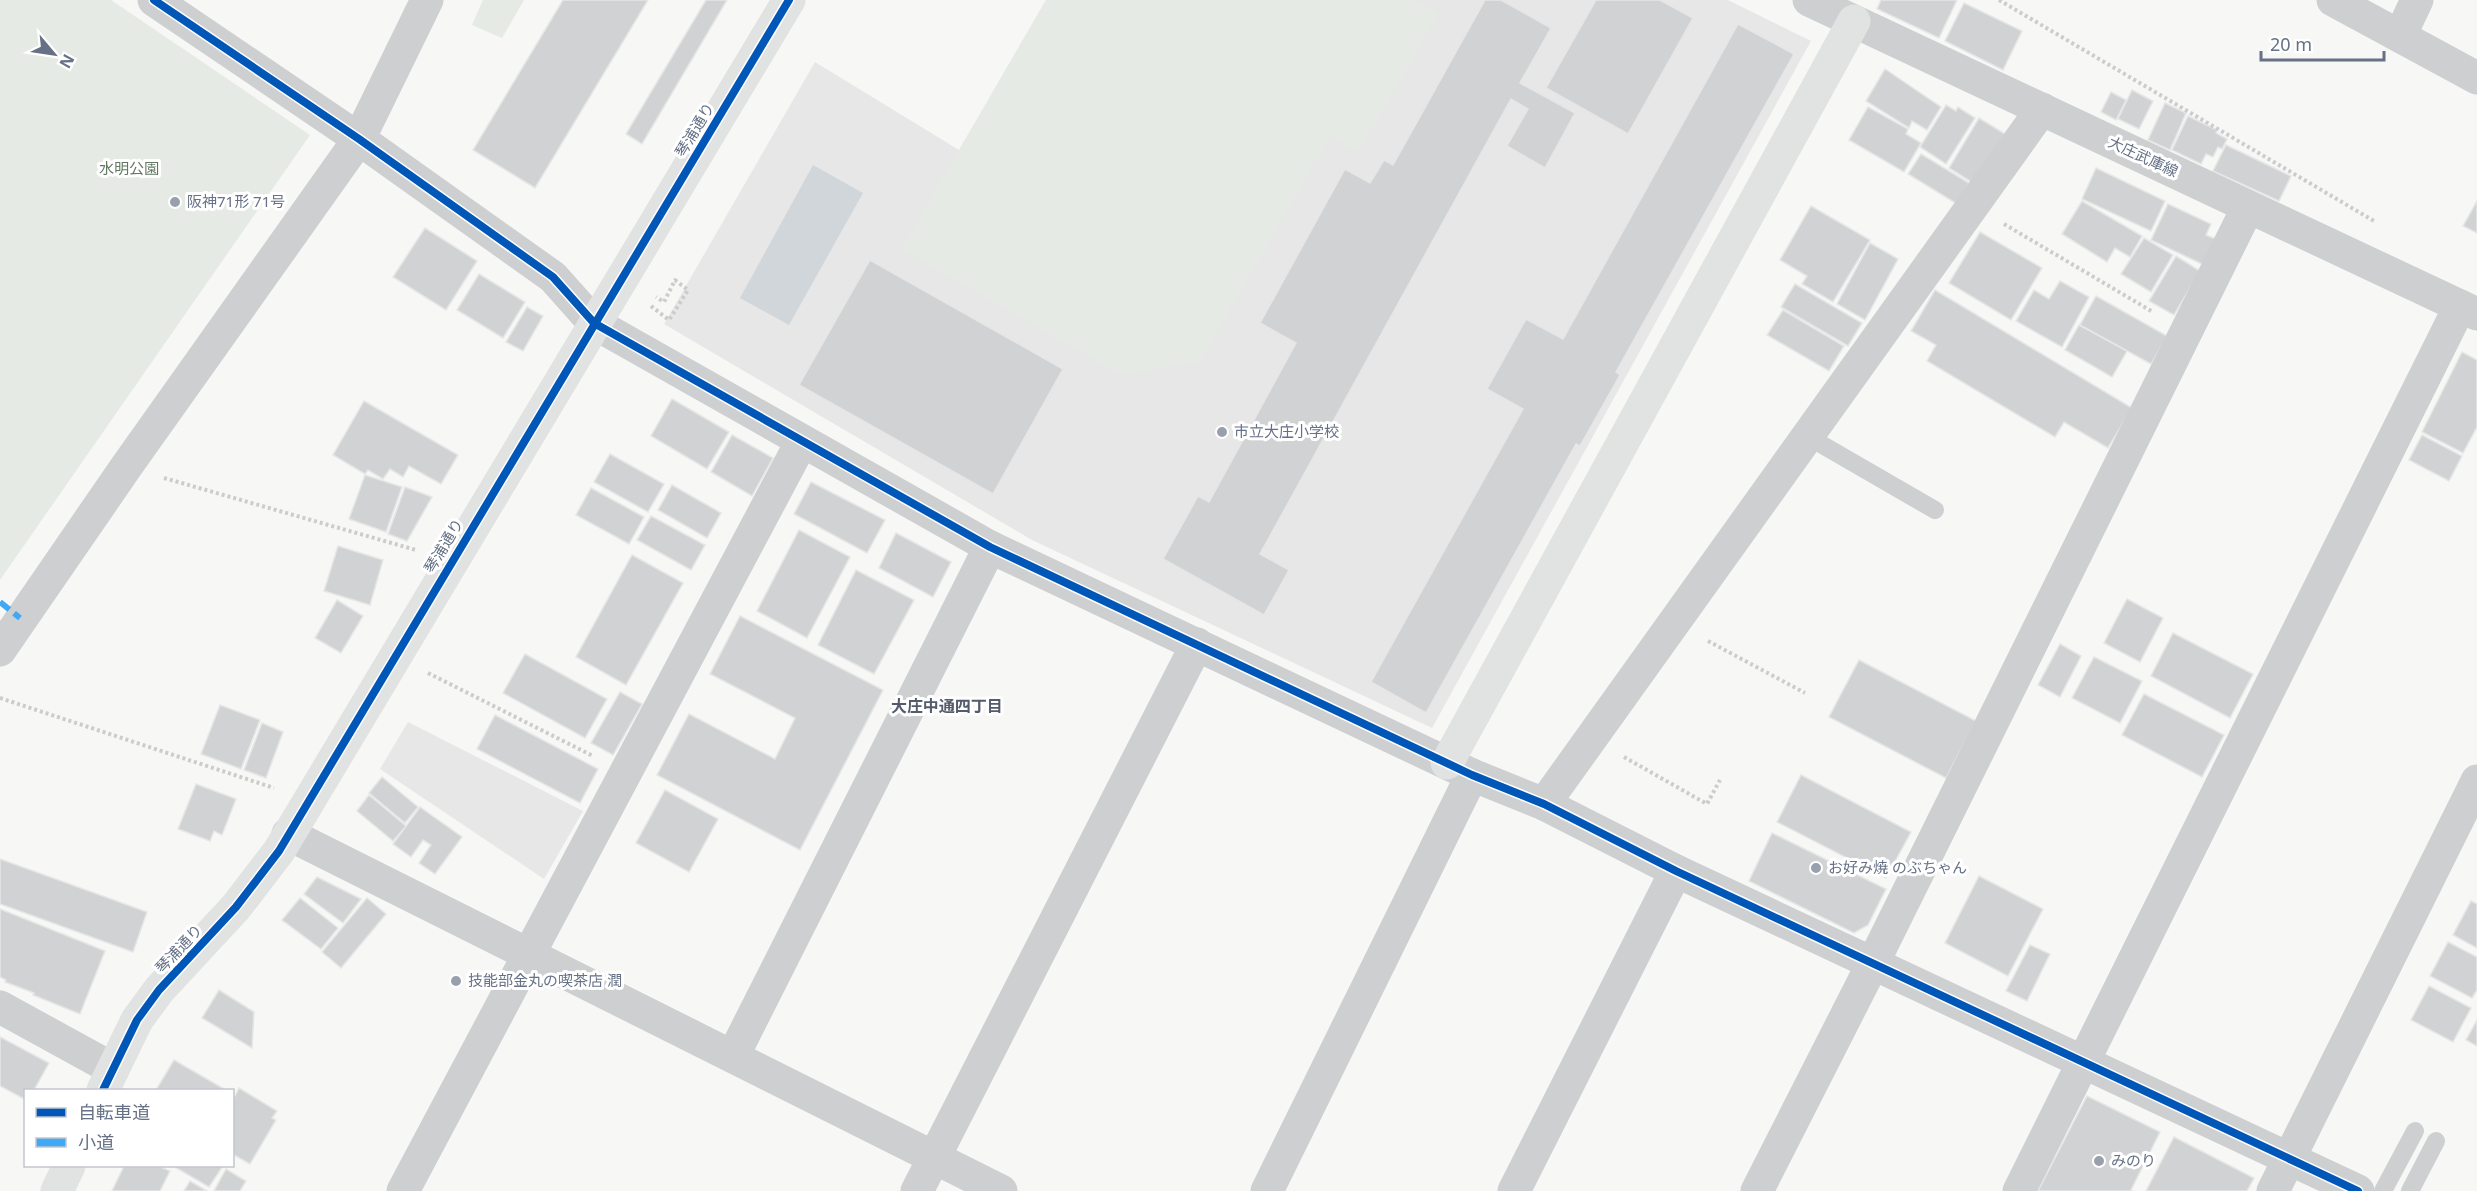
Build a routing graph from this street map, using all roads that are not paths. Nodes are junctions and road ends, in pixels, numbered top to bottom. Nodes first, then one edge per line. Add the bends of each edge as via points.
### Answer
1 (154, 0) edge
2 (427, 0) edge
3 (789, 0) edge
4 (1809, 0) edge
5 (2333, 0) edge
6 (2417, 0) edge
7 (1854, 21) junction
8 (2400, 36) junction
9 (2477, 78) edge
10 (2042, 110) junction
11 (359, 139) junction
12 (2248, 207) junction
13 (2469, 310) edge
14 (594, 323) junction
15 (1807, 436) junction
16 (802, 441) junction
17 (1935, 510) dead end
18 (990, 547) junction
19 (1197, 645) junction
20 (0, 650) edge
21 (1460, 769) junction
22 (2477, 781) edge
23 (1544, 804) junction
24 (288, 834) junction
25 (1676, 871) junction
26 (528, 954) junction
27 (1873, 963) junction
28 (0, 1007) edge
29 (733, 1056) junction
30 (2084, 1062) junction
31 (108, 1080) edge
32 (2415, 1131) dead end
33 (2436, 1141) dead end
34 (933, 1157) junction
35 (2289, 1158) junction
36 (69, 1167) edge
37 (57, 1191) edge
38 (403, 1191) edge
39 (916, 1191) edge
40 (1001, 1191) edge
41 (1267, 1191) edge
42 (1514, 1191) edge
43 (1757, 1191) edge
44 (2019, 1191) edge
45 (2273, 1191) edge
46 (2358, 1191) edge
47 (2383, 1191) edge
48 (2410, 1191) edge

1 - 11 street
2 - 11 street
3 - 14 street, 琴浦通り
4 - 7 street, 大庄武庫線
5 - 8 street
6 - 8 street
7 - 10 street, 大庄武庫線
7 - 21 street
8 - 9 street
10 - 12 street, 大庄武庫線
10 - 15 street
11 - 14 street via 553,277
11 - 20 street
12 - 13 street, 大庄武庫線
12 - 27 street
13 - 30 street
14 - 16 street
14 - 24 street, 琴浦通り
15 - 17 lane
15 - 23 street
16 - 18 street
16 - 26 street
18 - 19 street
18 - 29 street
19 - 21 street
19 - 34 street
21 - 23 street
21 - 41 street
22 - 35 street
23 - 25 street
24 - 26 street
24 - 31 street, 琴浦通り via 236,907 136,1020
25 - 27 street
25 - 42 street
26 - 29 street
26 - 38 street
27 - 30 street
27 - 43 street
28 - 31 street
29 - 34 street
30 - 35 street
30 - 44 street
32 - 47 lane
33 - 48 lane
34 - 39 street
34 - 40 street
35 - 45 street
35 - 46 street
36 - 37 street

